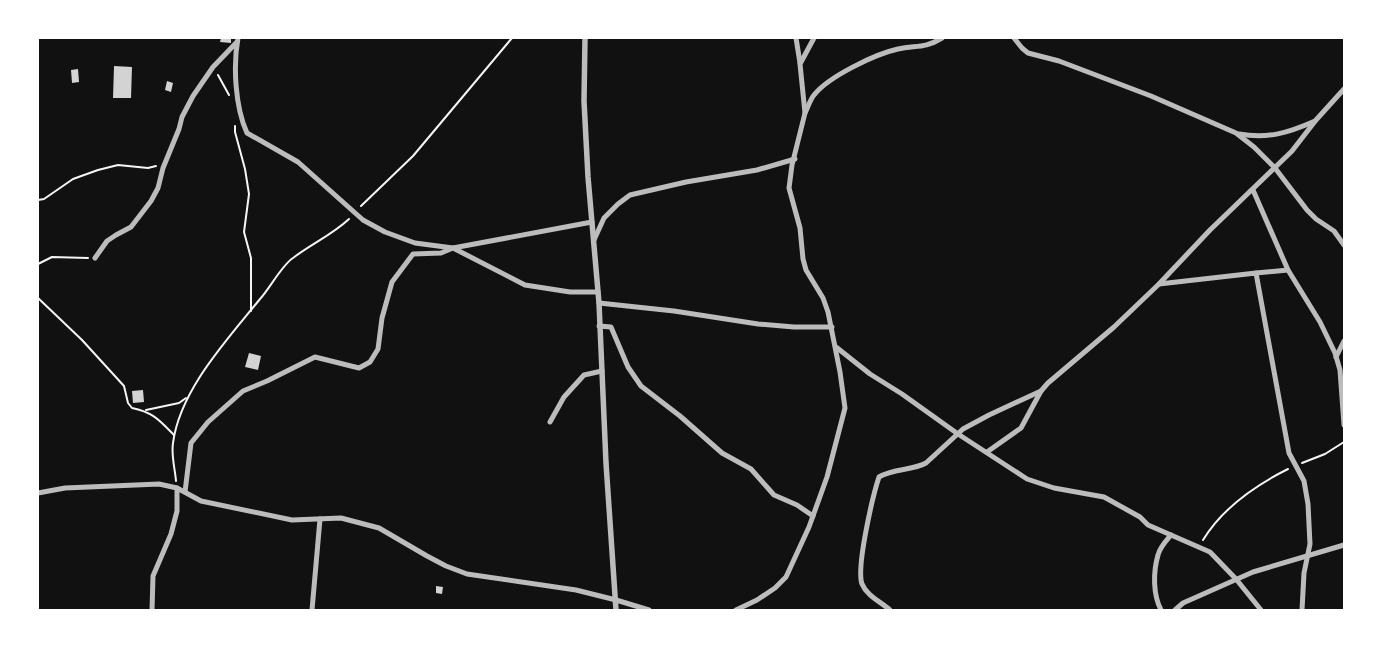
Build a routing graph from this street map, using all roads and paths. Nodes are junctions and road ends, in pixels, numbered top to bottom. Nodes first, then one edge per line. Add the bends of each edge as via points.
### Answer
1 (512, 38) edge
2 (585, 38) edge
3 (796, 38) edge
4 (814, 38) edge
5 (942, 38) edge
6 (1014, 38) edge
7 (238, 40) edge
8 (800, 64) junction
9 (213, 67) junction
10 (1344, 89) edge
11 (233, 102) dead end
12 (805, 113) junction
13 (1316, 120) junction
14 (236, 121) dead end
15 (1236, 133) junction
16 (795, 159) junction
17 (166, 160) junction
18 (1275, 168) junction
19 (1253, 190) junction
20 (38, 200) edge
21 (355, 212) junction
22 (592, 222) junction
23 (594, 240) junction
24 (1344, 245) edge
25 (453, 248) junction
26 (95, 258) joint
27 (38, 264) edge
28 (1288, 270) junction
29 (1256, 273) junction
30 (1159, 284) junction
31 (598, 292) junction
32 (38, 298) edge
33 (599, 303) junction
34 (251, 310) junction
35 (599, 326) junction
36 (832, 327) junction
37 (1344, 341) edge
38 (836, 346) junction
39 (1336, 358) junction
40 (602, 371) junction
41 (1041, 391) junction
42 (187, 396) junction
43 (145, 411) junction
44 (550, 422) dead end
45 (1344, 425) edge
46 (958, 434) junction
47 (174, 435) junction
48 (1344, 442) edge
49 (987, 452) junction
50 (1295, 466) junction
51 (176, 488) junction
52 (184, 492) junction
53 (38, 493) edge
54 (813, 516) junction
55 (320, 519) junction
56 (1171, 535) junction
57 (1344, 545) edge
58 (1199, 547) junction
59 (1309, 554) junction
60 (1236, 580) junction
61 (616, 600) junction
62 (152, 610) edge
63 (312, 610) edge
64 (616, 610) edge
65 (649, 610) edge
66 (736, 610) edge
67 (890, 610) edge
68 (1161, 610) edge
69 (1175, 610) edge
70 (1261, 610) edge
71 (1302, 610) edge

1 - 21 path via 413,156
2 - 22 street via 584,101
3 - 8 street
4 - 8 street
5 - 12 street via 929,45 881,53 862,62 820,89
6 - 15 street via 1028,53 1151,96
7 - 9 street
7 - 21 street via 235,76 247,133 298,162
8 - 12 street
9 - 11 path
9 - 17 street via 192,96
10 - 13 street
12 - 16 street
13 - 15 street via 1274,135 1256,137
13 - 18 street via 1304,138
14 - 34 path via 235,132 249,194 244,232 251,258
15 - 18 street
16 - 23 street via 757,170 630,194 604,218
16 - 36 street via 789,188 800,228 803,259 823,298
17 - 20 path via 148,168 118,165 98,170 73,179
17 - 26 street via 158,188 145,210 132,227 116,234
18 - 19 street
18 - 24 street via 1307,210 1334,231
19 - 28 street
19 - 30 street
21 - 25 street via 363,220 415,244
21 - 34 path via 319,242 291,259
22 - 23 street
22 - 25 street
23 - 31 street
25 - 31 street via 525,285 570,292
25 - 52 street via 441,253 413,254 397,275 382,318 378,349 370,362 359,368 315,357 243,391 208,422 191,442
26 - 27 path via 52,257
28 - 29 street
28 - 39 street via 1320,322
29 - 30 street
29 - 50 street via 1286,439
30 - 41 street
31 - 33 street
32 - 43 path via 124,386 132,408
33 - 35 street
33 - 36 street via 758,324
34 - 42 path
35 - 40 street
35 - 54 street via 611,327 628,368 641,386 722,452 751,469 774,495
36 - 38 street
37 - 39 street
38 - 46 street via 870,374
38 - 54 street via 845,408
39 - 45 street via 1340,370
40 - 44 street via 584,375 564,397
40 - 61 street
41 - 46 street via 989,415
41 - 49 street via 1021,428
42 - 43 path via 180,402
42 - 47 path
43 - 47 path
46 - 49 street
46 - 67 street via 926,463 887,472 880,477 861,562 862,583 869,594
47 - 51 path
48 - 50 path
49 - 56 street via 1027,479 1054,488 1104,497 1148,525
50 - 58 path via 1242,497 1208,532
50 - 59 street via 1304,481 1308,504
51 - 52 street
51 - 53 street via 159,484 65,488
51 - 62 street via 177,511 171,534 153,576
52 - 55 street via 201,500 248,512 292,520
54 - 66 street via 786,577 757,600
55 - 61 street via 341,518 379,528 426,556 467,574 548,585
55 - 63 street
56 - 58 street
56 - 68 street via 1158,555 1156,567 1155,592
57 - 59 street
58 - 60 street via 1210,552
59 - 60 street
59 - 71 street via 1304,573
60 - 69 street via 1183,603
60 - 70 street
61 - 64 street
61 - 65 street

